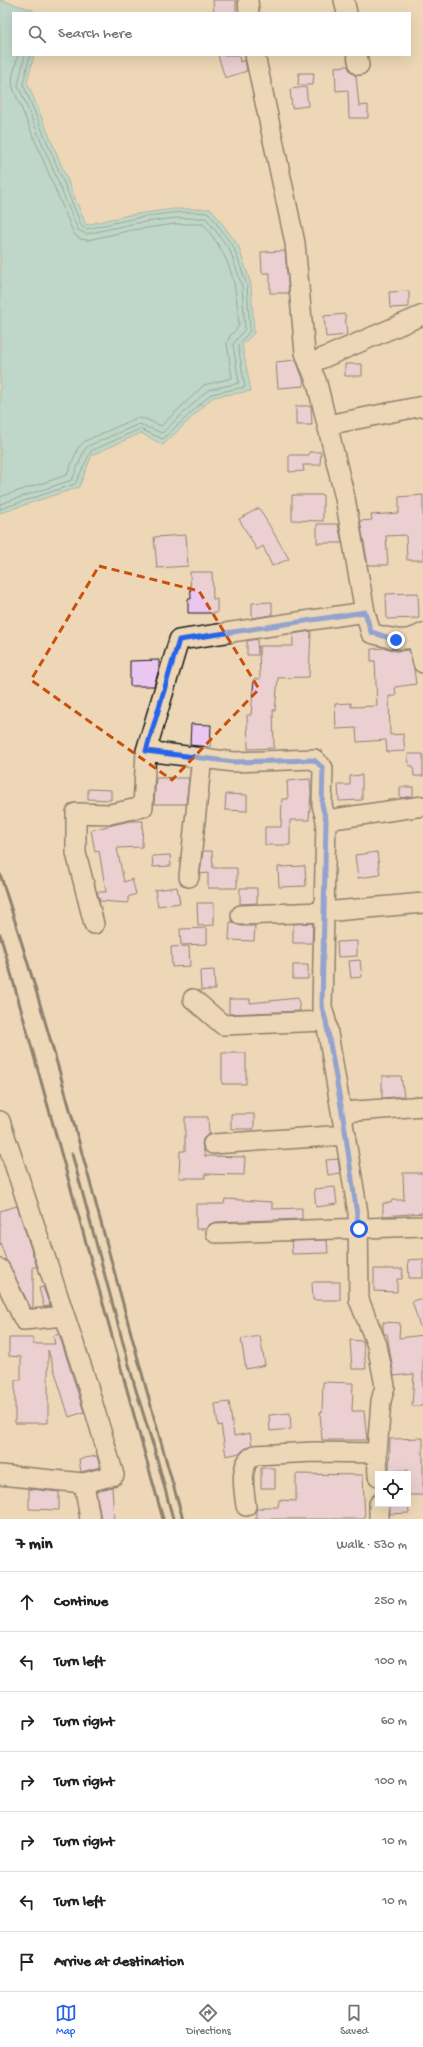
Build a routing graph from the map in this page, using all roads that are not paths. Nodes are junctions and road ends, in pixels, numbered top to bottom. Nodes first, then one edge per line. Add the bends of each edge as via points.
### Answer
1 (248, 0) edge
2 (344, 0) edge
3 (249, 12) edge
4 (347, 12) edge
5 (255, 56) edge
6 (423, 315) edge
7 (310, 364) junction
8 (423, 406) edge
9 (328, 425) junction
10 (365, 612) junction
11 (420, 635) edge
12 (423, 663) edge
13 (146, 751) junction
14 (202, 757) junction
15 (423, 806) edge
16 (326, 820) junction
17 (189, 877) dead end
18 (423, 903) edge
19 (324, 912) junction
20 (241, 915) dead end
21 (94, 924) dead end
22 (193, 999) dead end
23 (326, 1021) junction
24 (423, 1106) edge
25 (343, 1112) junction
26 (0, 1121) edge
27 (346, 1135) junction
28 (213, 1144) dead end
29 (423, 1226) edge
30 (359, 1229) junction
31 (216, 1233) dead end
32 (0, 1269) edge
33 (64, 1316) junction
34 (378, 1453) junction
35 (378, 1471) edge
36 (0, 1475) edge
37 (84, 1483) junction
38 (246, 1506) dead end
39 (379, 1507) edge
40 (90, 1519) edge
41 (379, 1519) edge

1 - 3 street
2 - 4 street
5 - 7 street via 295,243 305,353
6 - 7 street
7 - 9 street
8 - 9 street
9 - 10 street via 345,498
10 - 11 street via 371,632 396,640
10 - 13 street via 179,640
11 - 12 street
13 - 14 street
13 - 21 street via 143,807 110,814 76,812 76,853
14 - 16 street via 234,762 314,760 323,768 322,805
14 - 17 street
15 - 16 street
16 - 19 street
18 - 19 street
19 - 20 street
19 - 23 street via 322,1007
22 - 23 street via 223,1025
23 - 25 street
24 - 25 street
25 - 27 street
26 - 33 street
27 - 28 street
27 - 30 street
29 - 30 street
30 - 31 street
30 - 34 street via 359,1300 378,1345 386,1386 381,1402
32 - 33 street via 24,1320
33 - 37 street via 114,1476
34 - 35 street
34 - 38 street via 314,1452 255,1455 249,1458 244,1469
36 - 37 street
37 - 40 street
39 - 41 street

